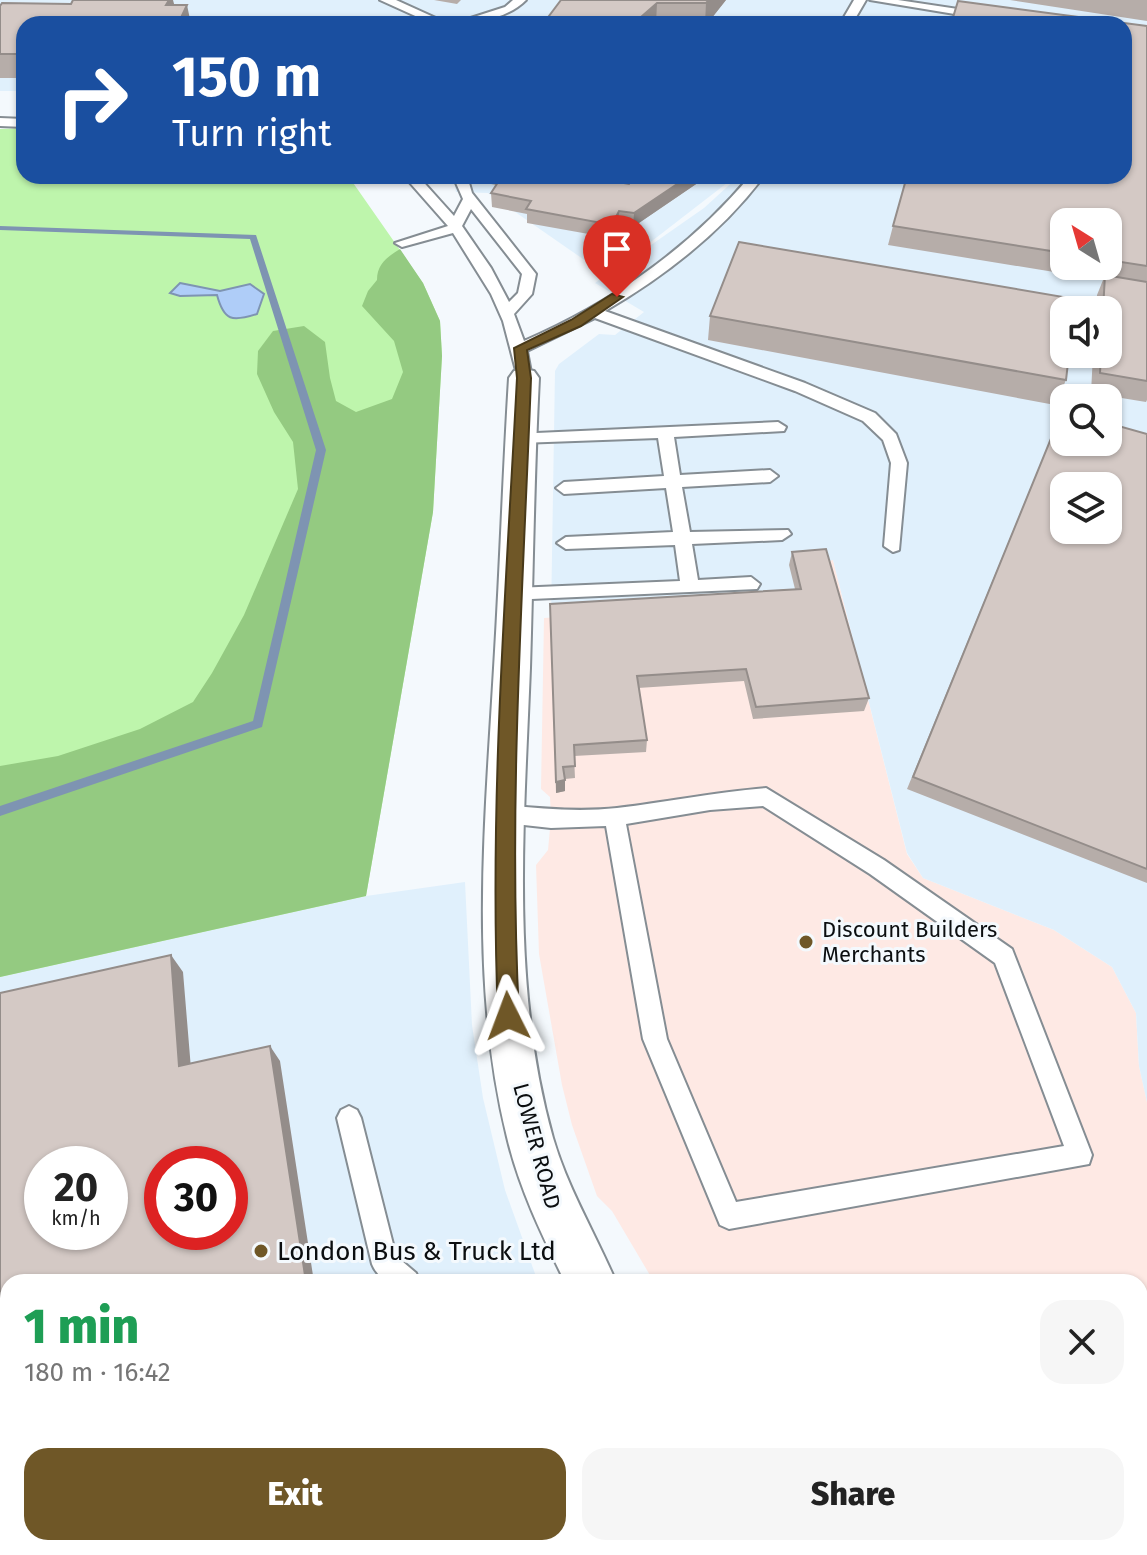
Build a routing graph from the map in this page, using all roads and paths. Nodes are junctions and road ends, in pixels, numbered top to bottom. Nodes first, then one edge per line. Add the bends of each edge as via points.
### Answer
1 (386, 0) edge
2 (520, 0) edge
3 (876, 0) edge
4 (424, 16) edge
5 (485, 16) edge
6 (984, 16) edge
7 (417, 184) edge
8 (463, 184) edge
9 (752, 184) edge
10 (470, 199) junction
11 (454, 229) junction
12 (402, 243) dead end
13 (508, 312) junction
14 (593, 312) junction
15 (522, 363) junction
16 (778, 427) dead end
17 (665, 431) junction
18 (520, 438) junction
19 (770, 476) dead end
20 (674, 480) junction
21 (564, 488) dead end
22 (782, 534) dead end
23 (682, 539) junction
24 (566, 543) dead end
25 (893, 546) dead end
26 (751, 584) dead end
27 (690, 587) junction
28 (515, 595) junction
29 (505, 814) junction
30 (615, 817) junction
31 (349, 1118) dead end
32 (397, 1274) edge
33 (586, 1274) edge

1 - 4 lane
2 - 5 lane
3 - 6 lane
7 - 11 lane
8 - 10 lane
9 - 14 lane via 663,266
10 - 11 lane
10 - 13 lane via 529,274 525,294
11 - 12 lane
11 - 13 lane
13 - 15 lane
14 - 15 lane
14 - 25 lane via 869,417 890,438 899,463
15 - 18 street, LOWER ROAD
16 - 17 lane
17 - 18 lane
17 - 20 lane
18 - 28 street, LOWER ROAD
19 - 20 lane
20 - 21 lane
20 - 23 lane
22 - 23 lane
23 - 24 lane
23 - 27 lane
26 - 27 lane
27 - 28 lane
28 - 29 street, LOWER ROAD
29 - 30 lane
29 - 33 street, LOWER ROAD via 510,1037 541,1177
30 - 30 lane via 766,797 1004,956 1080,1155 729,1216 655,1039
31 - 32 lane via 385,1264

